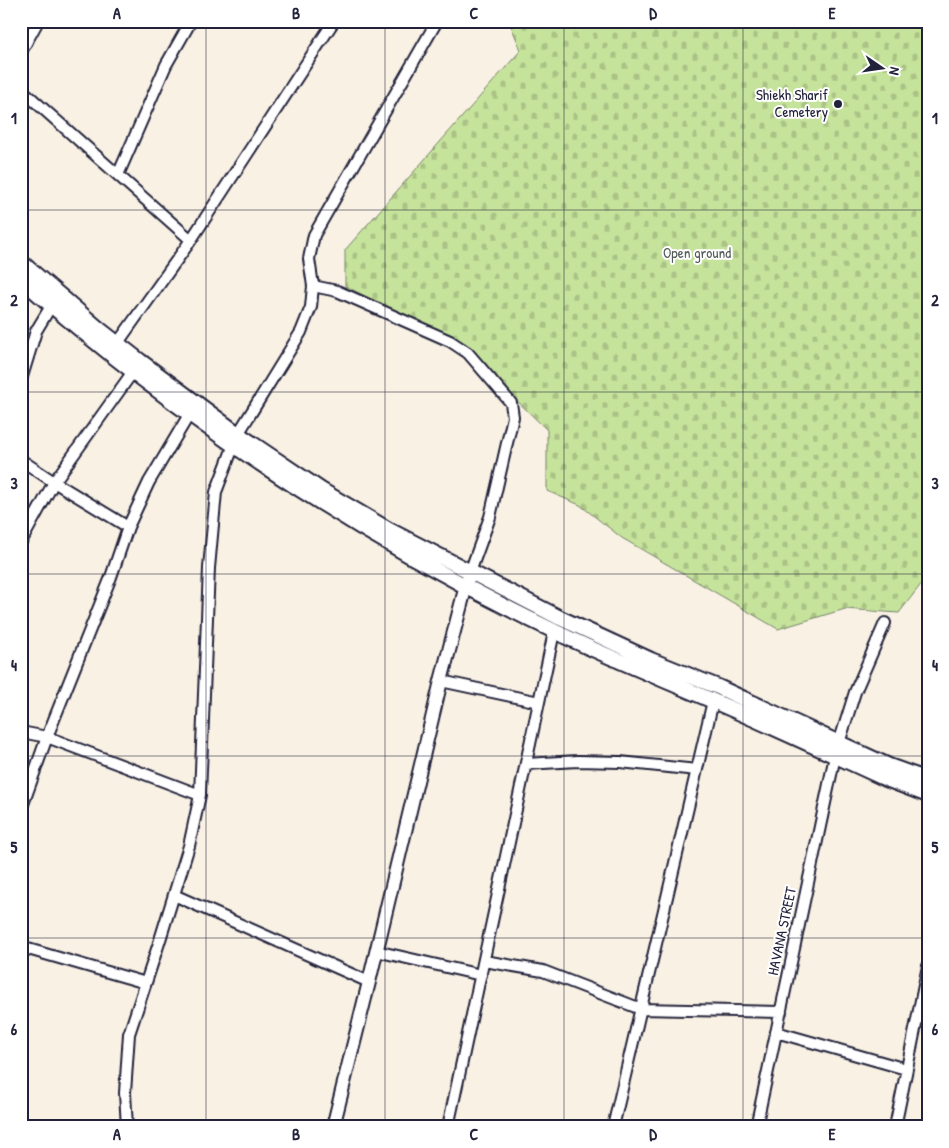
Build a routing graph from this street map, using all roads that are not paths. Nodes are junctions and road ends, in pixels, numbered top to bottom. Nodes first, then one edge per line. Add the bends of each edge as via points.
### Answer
1 (38, 21) edge
2 (191, 21) edge
3 (334, 21) edge
4 (437, 21) edge
5 (21, 52) edge
6 (21, 89) edge
7 (118, 175) junction
8 (191, 240) junction
9 (21, 262) edge
10 (21, 279) edge
11 (313, 286) junction
12 (51, 306) junction
13 (118, 344) junction
14 (132, 373) junction
15 (21, 380) edge
16 (192, 408) junction
17 (236, 440) junction
18 (21, 460) edge
19 (54, 482) junction
20 (128, 527) junction
21 (21, 542) edge
22 (468, 579) junction
23 (885, 622) dead end
24 (554, 632) junction
25 (441, 681) junction
26 (713, 701) junction
27 (539, 702) junction
28 (21, 732) edge
29 (47, 737) junction
30 (837, 749) junction
31 (526, 764) junction
32 (697, 770) junction
33 (928, 780) edge
34 (200, 795) junction
35 (928, 795) edge
36 (21, 810) edge
37 (174, 895) junction
38 (21, 947) edge
39 (376, 951) junction
40 (484, 961) junction
41 (928, 966) edge
42 (481, 975) junction
43 (369, 982) junction
44 (146, 983) junction
45 (641, 1009) junction
46 (781, 1012) junction
47 (776, 1032) junction
48 (906, 1069) junction
49 (127, 1127) edge
50 (332, 1127) edge
51 (448, 1127) edge
52 (613, 1127) edge
53 (756, 1127) edge
54 (895, 1127) edge

1 - 5 street
2 - 7 street via 166,65
3 - 8 street
4 - 11 street via 314,235 309,259
6 - 7 street
7 - 8 street
8 - 13 street
9 - 13 main road
10 - 12 main road
11 - 17 street via 312,308 301,332
11 - 22 street via 337,291 450,341 468,353 511,403 513,417 493,508
12 - 14 main road
12 - 15 street via 36,331
13 - 16 main road
14 - 16 main road
14 - 19 street
16 - 17 main road
16 - 20 street via 148,482
17 - 22 main road
17 - 34 street via 216,492 209,568
18 - 19 street
19 - 20 street
19 - 21 street
20 - 29 street
22 - 24 main road
22 - 25 street
22 - 30 main road via 718,687
23 - 30 street, HAVANA STREET via 855,692
24 - 26 main road
24 - 27 street
25 - 27 street
25 - 39 street
26 - 30 main road
26 - 32 street
27 - 31 street
28 - 29 street
29 - 34 street
29 - 36 street
30 - 33 main road
30 - 35 main road via 886,779
30 - 46 street, HAVANA STREET
31 - 32 street via 620,762
31 - 40 street
32 - 45 street
34 - 37 street
37 - 43 street
37 - 44 street
38 - 44 street
39 - 42 street
39 - 43 street
40 - 42 street
40 - 45 street via 543,971
41 - 48 street
42 - 51 street
43 - 50 street
44 - 49 street via 128,1034
45 - 46 street
45 - 52 street
46 - 47 street, HAVANA STREET
47 - 48 street
47 - 53 street, HAVANA STREET
48 - 54 street

